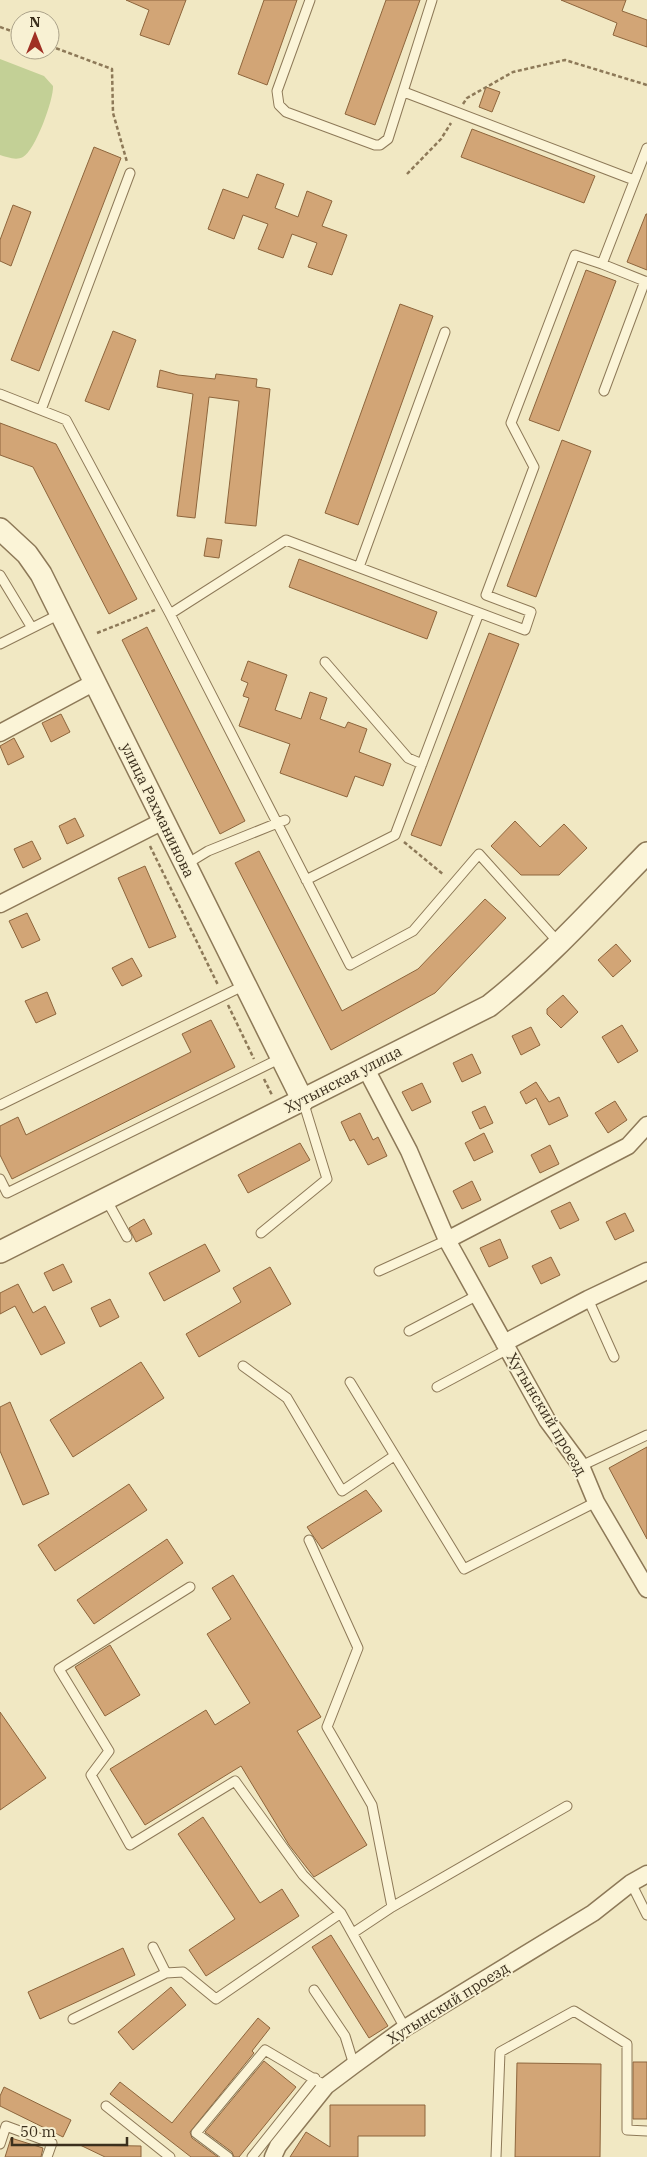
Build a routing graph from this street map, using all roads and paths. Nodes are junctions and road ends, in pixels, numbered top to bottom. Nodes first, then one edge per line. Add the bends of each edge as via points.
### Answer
1 (310, 0) edge
2 (432, 0) edge
3 (60, 50) edge
4 (647, 85) edge
5 (404, 92) junction
6 (457, 113) junction
7 (647, 148) edge
8 (130, 173) joint
9 (407, 174) dead end
10 (634, 180) junction
11 (602, 264) junction
12 (646, 282) edge
13 (445, 332) dead end
14 (604, 391) dead end
15 (0, 394) edge
16 (41, 410) junction
17 (0, 529) edge
18 (359, 567) junction
19 (0, 574) edge
20 (168, 610) junction
21 (480, 613) junction
22 (61, 614) junction
23 (32, 628) junction
24 (97, 633) dead end
25 (0, 644) edge
26 (325, 662) dead end
27 (95, 682) junction
28 (0, 733) edge
29 (422, 764) junction
30 (163, 821) junction
31 (281, 822) junction
32 (143, 831) junction
33 (395, 835) junction
34 (647, 853) edge
35 (185, 865) junction
36 (306, 880) junction
37 (454, 883) junction
38 (0, 904) edge
39 (559, 943) junction
40 (244, 985) junction
41 (223, 995) junction
42 (281, 1058) junction
43 (365, 1067) junction
44 (259, 1068) junction
45 (273, 1096) dead end
46 (303, 1101) junction
47 (0, 1105) edge
48 (647, 1125) edge
49 (0, 1179) edge
50 (106, 1199) junction
51 (261, 1233) dead end
52 (127, 1237) dead end
53 (447, 1240) junction
54 (0, 1252) edge
55 (379, 1271) dead end
56 (646, 1275) edge
57 (478, 1295) junction
58 (588, 1299) junction
59 (410, 1331) dead end
60 (506, 1346) junction
61 (614, 1357) dead end
62 (244, 1366) dead end
63 (350, 1382) dead end
64 (437, 1387) dead end
65 (647, 1435) edge
66 (394, 1456) junction
67 (581, 1466) junction
68 (596, 1502) junction
69 (309, 1540) dead end
70 (190, 1587) dead end
71 (647, 1589) edge
72 (567, 1806) dead end
73 (647, 1874) edge
74 (631, 1883) junction
75 (392, 1907) junction
76 (341, 1913) junction
77 (647, 1914) edge
78 (353, 1933) junction
79 (153, 1947) dead end
80 (166, 1973) junction
81 (314, 1990) dead end
82 (73, 2018) dead end
83 (405, 2028) junction
84 (354, 2065) junction
85 (321, 2082) junction
86 (106, 2106) dead end
87 (647, 2131) edge
88 (0, 2144) edge
89 (47, 2157) edge
90 (170, 2157) edge
91 (228, 2157) edge
92 (252, 2157) edge
93 (272, 2157) edge
94 (496, 2157) edge

1 - 5 lane via 277,91 279,105 286,112 380,146 388,139
2 - 5 lane
3 - 8 path via 112,69 113,113
4 - 6 path via 565,60 513,72 467,98
5 - 6 lane
6 - 9 path via 441,139
6 - 10 lane
7 - 10 lane
8 - 16 lane
10 - 11 lane
11 - 12 lane
11 - 21 lane via 575,254 511,423 534,467 486,595 531,612 525,630
12 - 14 lane
13 - 18 lane
15 - 16 lane
16 - 20 lane via 66,420
17 - 22 street, улица Рахманинова via 28,554
18 - 20 lane via 286,540
18 - 21 lane
19 - 23 lane
20 - 24 path
20 - 31 lane via 200,664
21 - 29 lane
22 - 23 lane
22 - 27 street, улица Рахманинова
23 - 25 lane
26 - 29 lane via 408,758
27 - 28 street
27 - 30 street, улица Рахманинова
29 - 33 lane
30 - 32 street
30 - 35 street, улица Рахманинова
31 - 35 lane via 208,851
31 - 36 lane
32 - 38 street
32 - 41 path
33 - 36 lane
33 - 37 path
34 - 39 street, Хутынская улица
35 - 40 street, улица Рахманинова
36 - 37 lane via 350,965 413,931
37 - 39 lane via 480,854
39 - 43 street, Хутынская улица via 490,1006
40 - 41 lane
40 - 42 street, улица Рахманинова
41 - 44 path
41 - 47 lane
42 - 44 lane
42 - 46 street, улица Рахманинова
43 - 46 street, Хутынская улица
43 - 53 street, Хутынский проезд via 409,1151
44 - 45 path
44 - 49 lane via 7,1193
46 - 50 street, Хутынская улица
46 - 51 lane via 327,1179
48 - 53 street via 628,1146
50 - 52 lane
50 - 54 street, Хутынская улица
53 - 55 lane
53 - 57 street, Хутынский проезд
56 - 58 street
57 - 59 lane
57 - 60 street, Хутынский проезд
58 - 60 street
58 - 61 lane
60 - 64 lane
60 - 67 street, Хутынский проезд via 547,1420
62 - 66 lane via 287,1398 342,1491
63 - 66 lane
65 - 67 lane
66 - 68 lane via 464,1569
67 - 68 street, Хутынский проезд
68 - 71 street, Хутынский проезд
69 - 75 lane via 358,1648 327,1726 372,1805
70 - 76 lane via 60,1669 109,1751 91,1775 130,1845 235,1781 302,1875
72 - 75 lane
73 - 74 street, Хутынский проезд
74 - 77 lane
74 - 83 street, Хутынский проезд via 593,1913
75 - 78 lane
76 - 78 lane
76 - 80 lane via 216,1999 183,1972
78 - 83 lane
79 - 80 lane
80 - 82 lane
81 - 84 lane via 345,2036
83 - 84 street, Хутынский проезд
84 - 85 street, Хутынский проезд
85 - 91 lane via 265,2050 196,2133
85 - 92 lane
85 - 93 street, Хутынский проезд
86 - 90 lane
87 - 94 lane via 627,2130 627,2044 574,2011 500,2052
88 - 89 lane via 6,2126 52,2143

